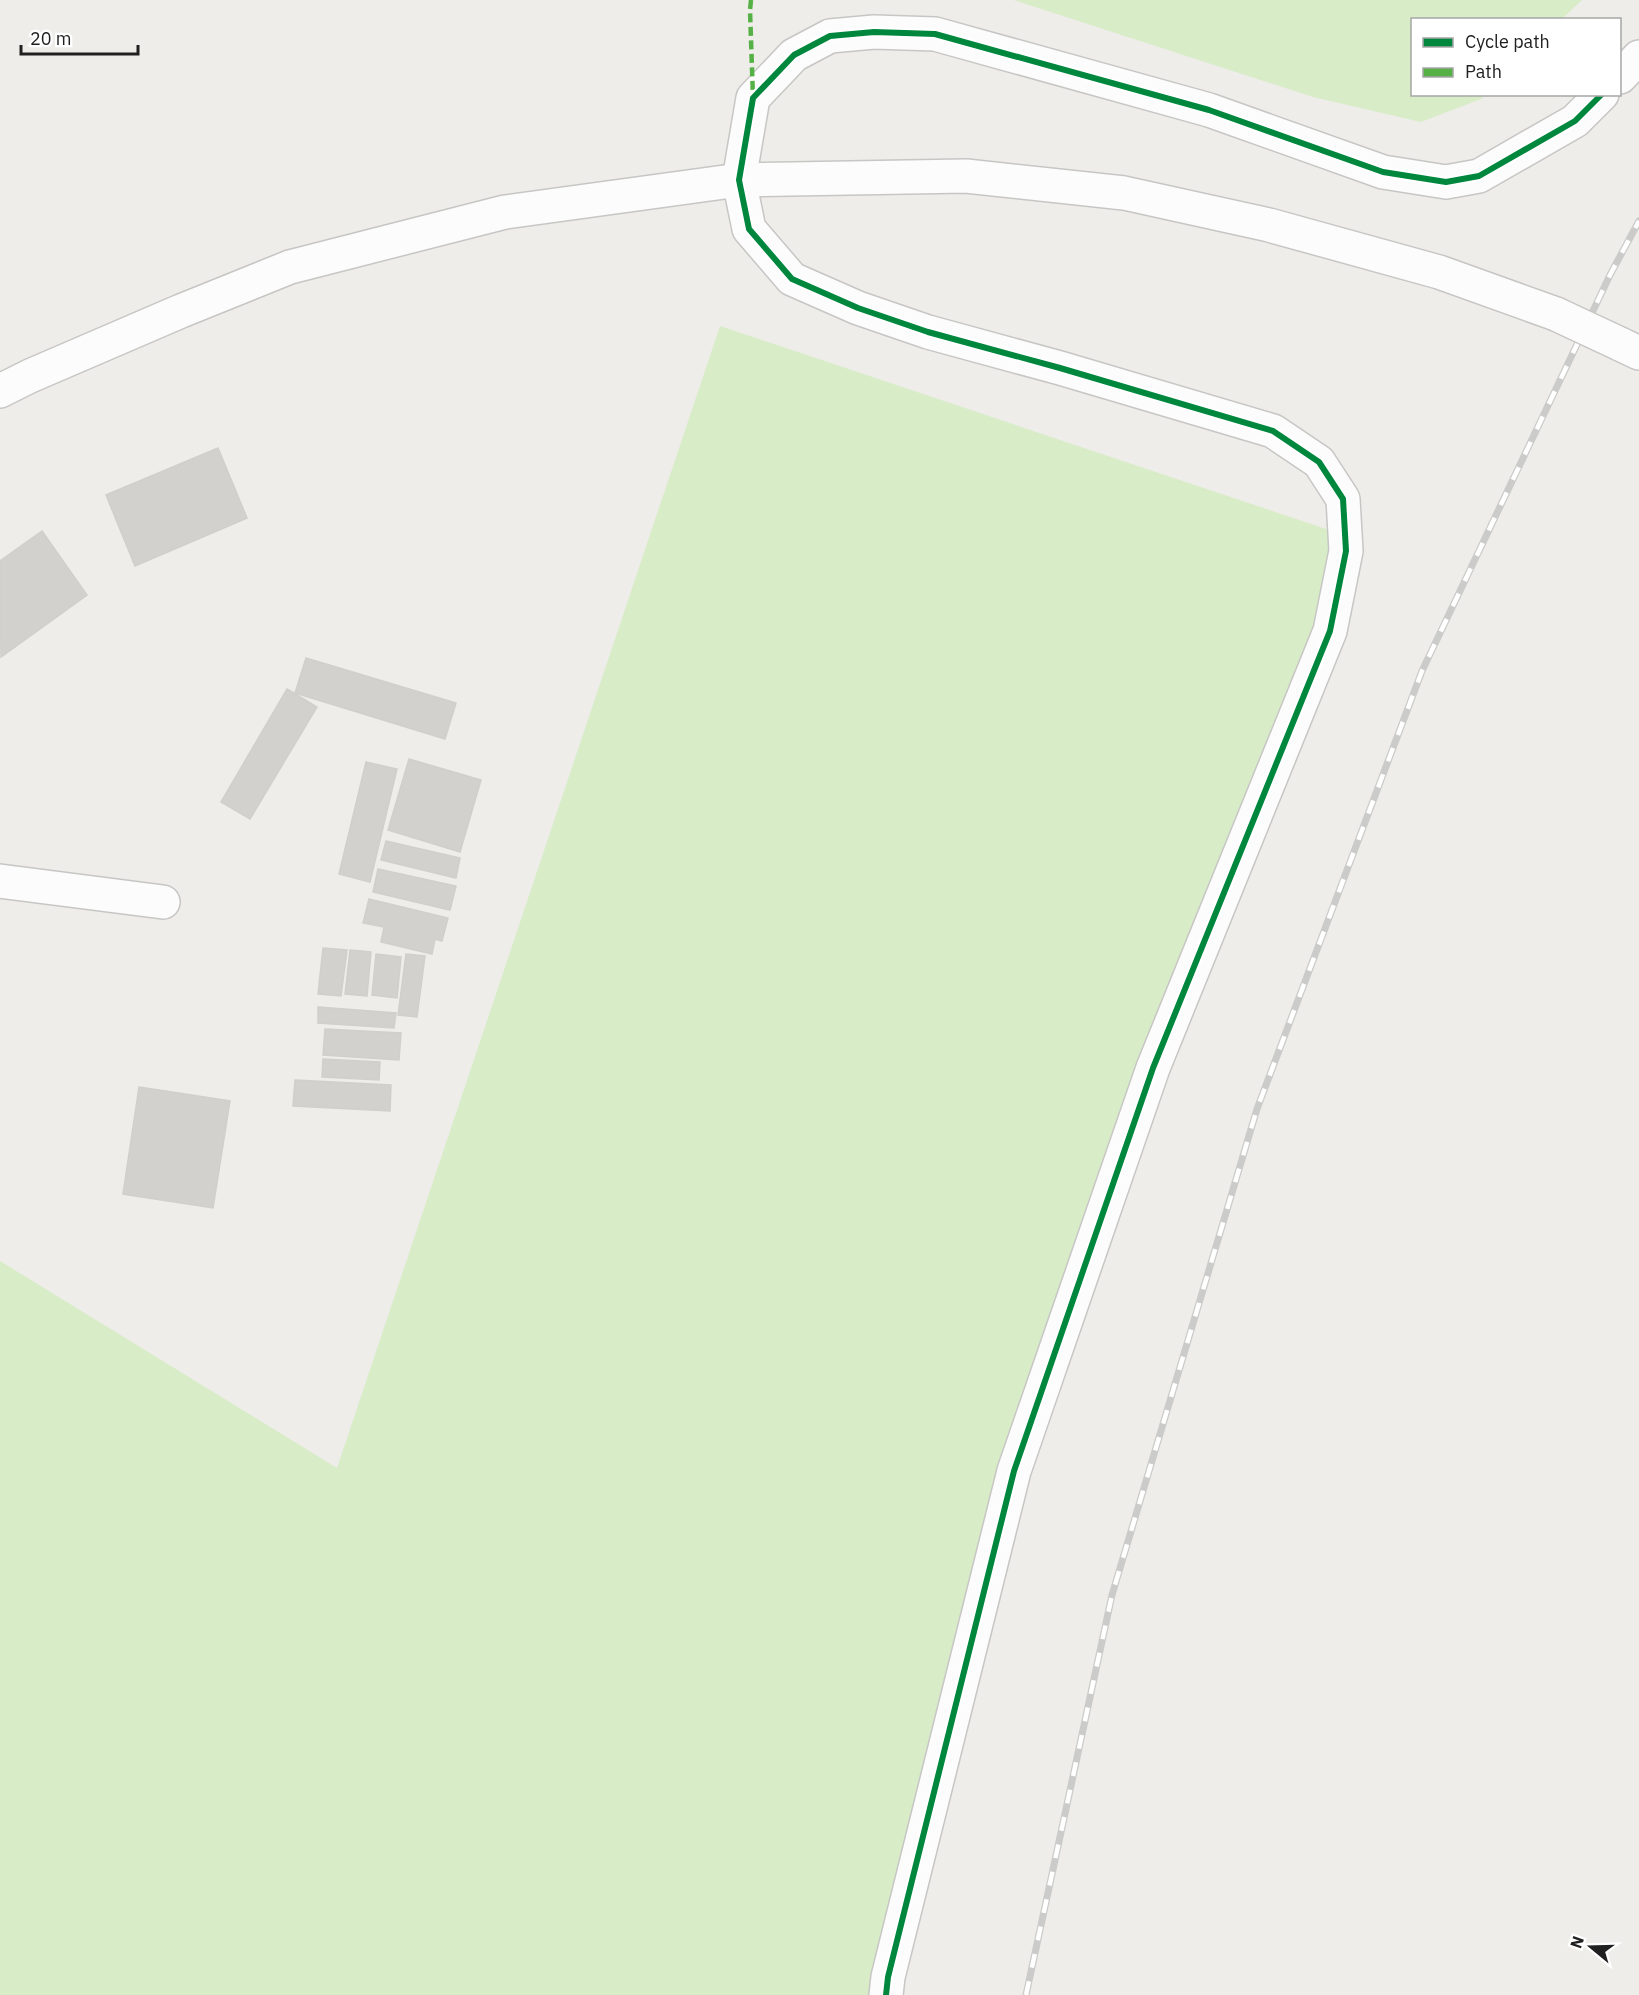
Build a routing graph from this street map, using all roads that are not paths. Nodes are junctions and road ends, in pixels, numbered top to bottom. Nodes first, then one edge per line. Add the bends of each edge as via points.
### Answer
1 (1639, 57) edge
2 (1621, 76) edge
3 (1600, 96) edge
4 (739, 180) junction
5 (1629, 348) edge
6 (0, 391) edge
7 (0, 881) edge
8 (163, 902) dead end
9 (886, 1995) edge

1 - 2 street
3 - 4 street via 1575,121 1479,176 1446,182 1383,172 1209,110 935,34 874,32 830,36 794,55 753,98
4 - 5 street, bridge via 966,176 1124,193 1269,225 1439,272 1556,314
4 - 6 street via 506,212 290,267
4 - 9 street via 749,229 792,279 927,332 1273,431 1319,462 1343,499 1346,551 1330,631 1153,1068 1014,1471
7 - 8 street

